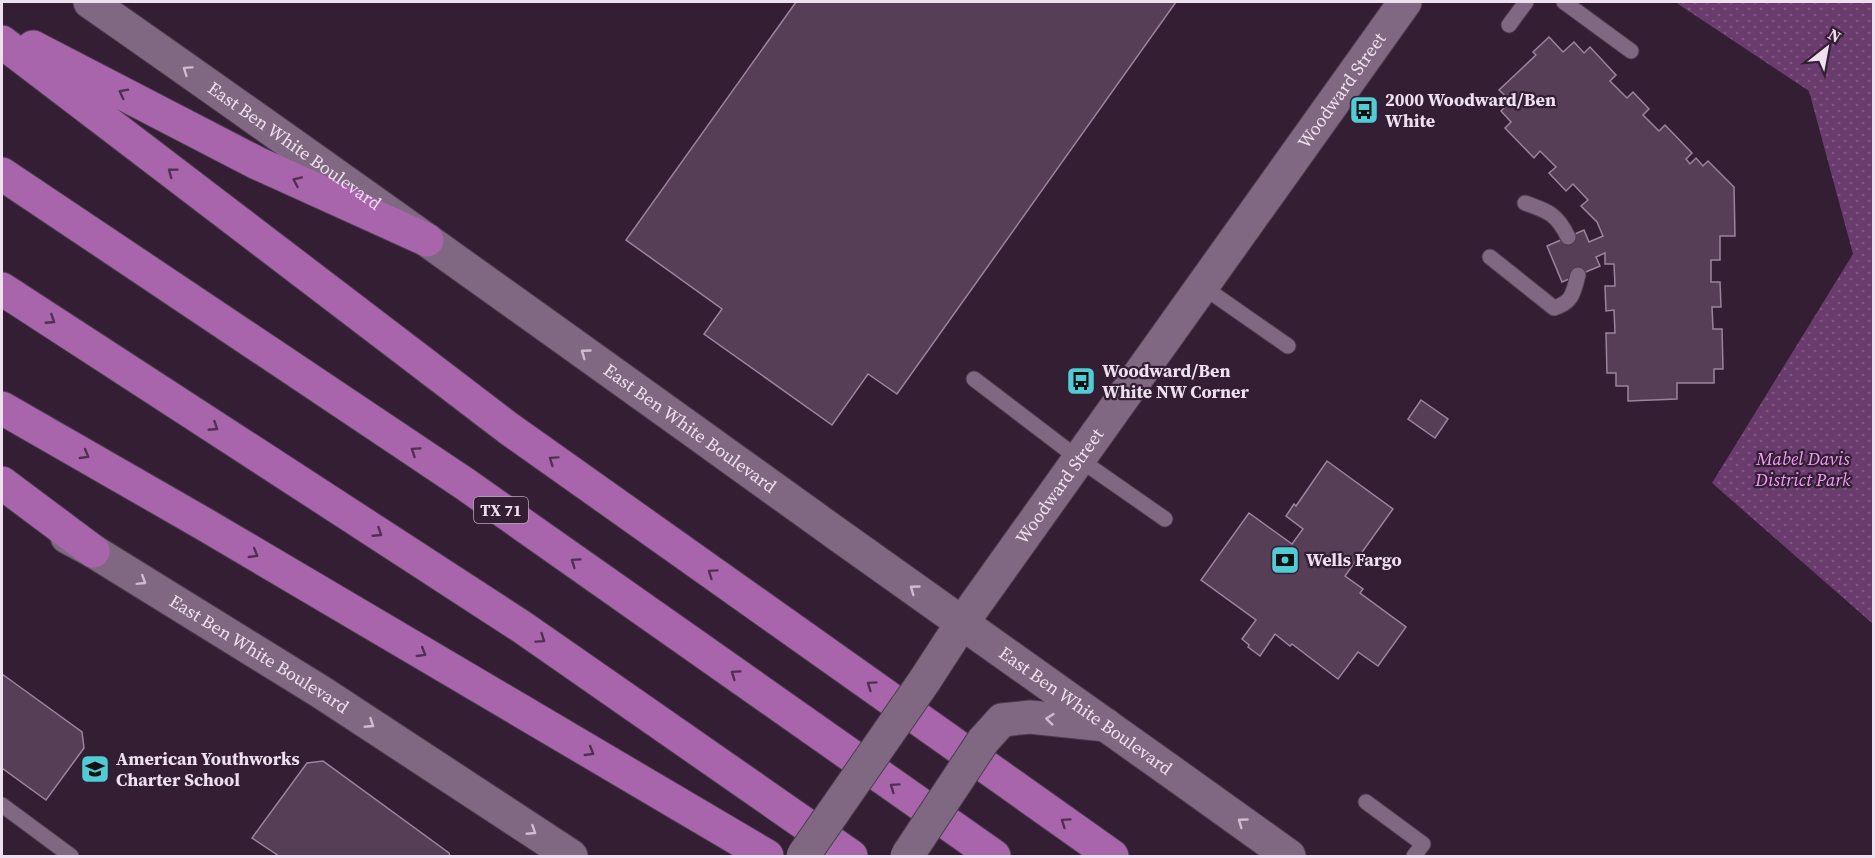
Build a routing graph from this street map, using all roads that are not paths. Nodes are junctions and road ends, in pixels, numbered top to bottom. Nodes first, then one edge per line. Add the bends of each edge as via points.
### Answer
1 (90, 2) edge
2 (1405, 2) edge
3 (1526, 2) edge
4 (1564, 2) edge
5 (1509, 25) dead end
6 (2, 30) edge
7 (2, 42) edge
8 (1631, 51) dead end
9 (2, 174) edge
10 (1526, 203) dead end
11 (1568, 237) dead end
12 (427, 240) junction
13 (1490, 257) dead end
14 (1578, 275) dead end
15 (1202, 286) junction
16 (2, 289) edge
17 (1288, 346) dead end
18 (974, 379) dead end
19 (2, 408) edge
20 (1079, 459) junction
21 (2, 483) edge
22 (2, 502) edge
23 (1165, 519) dead end
24 (93, 550) junction
25 (962, 623) junction
26 (1108, 725) junction
27 (1366, 802) dead end
28 (2, 805) edge
29 (71, 856) edge
30 (571, 856) edge
31 (767, 856) edge
32 (802, 856) edge
33 (851, 856) edge
34 (907, 856) edge
35 (994, 856) edge
36 (1112, 856) edge
37 (1289, 856) edge
38 (1414, 856) edge

12 -> 1 main road, East Ben White Boulevard
2 - 15 main road, Woodward Street
3 - 5 lane
4 - 8 lane
12 -> 6 highway via 257,163
36 -> 7 highway via 508,428
35 -> 9 highway, TX 71 via 465,484
10 - 11 lane via 1561,221
25 -> 12 main road, East Ben White Boulevard
13 - 14 lane via 1554,308 1565,305 1572,296
15 - 17 lane
15 - 20 main road, Woodward Street
16 -> 33 highway via 522,627
18 - 20 lane
19 -> 31 highway
20 - 23 lane
20 - 25 main road, Woodward Street
21 - 24 highway
22 - 24 main road, East Ben White Boulevard
24 -> 30 main road, East Ben White Boulevard via 321,692
25 - 26 main road, East Ben White Boulevard
25 - 32 main road, Woodward Street, bridge
26 -> 34 main road, bridge via 1030,717 1002,720 983,741
37 -> 26 main road, East Ben White Boulevard
27 - 38 lane via 1423,844
28 - 29 lane

